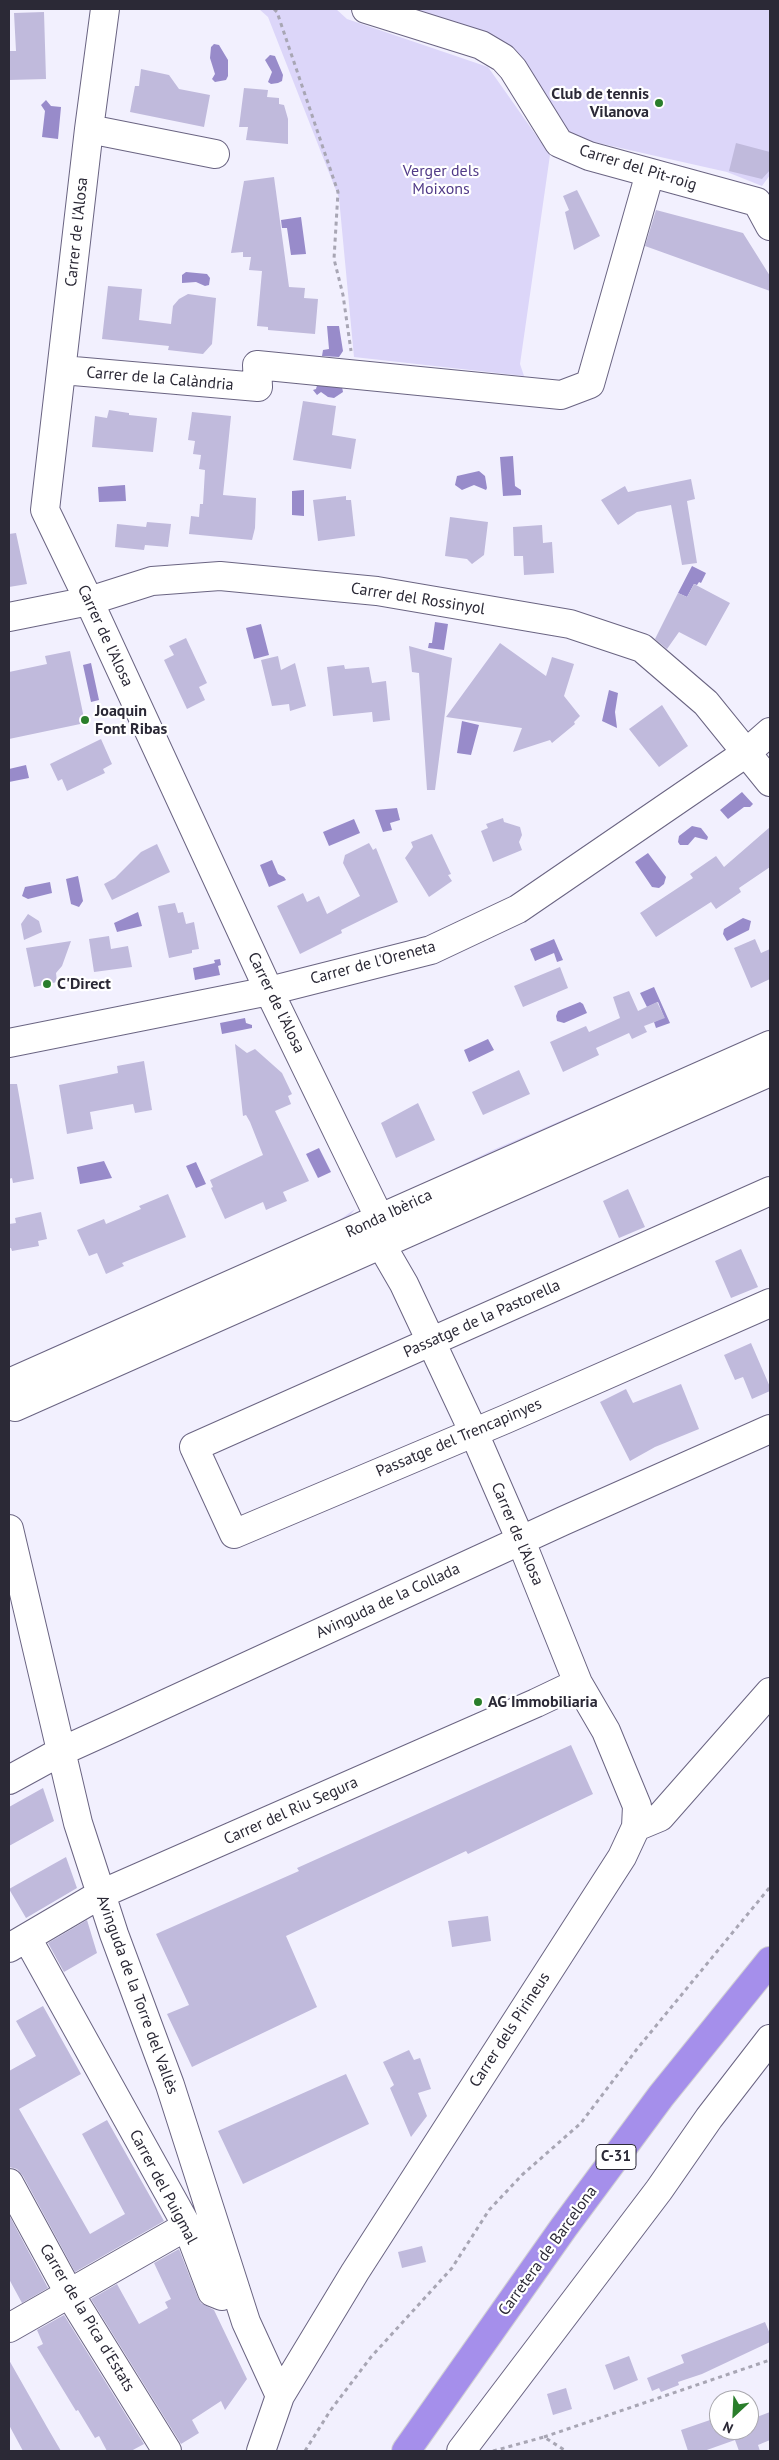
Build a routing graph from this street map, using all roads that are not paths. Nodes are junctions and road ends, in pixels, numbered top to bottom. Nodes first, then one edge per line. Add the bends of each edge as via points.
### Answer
1 (105, 9) edge
2 (366, 9) edge
3 (89, 129) junction
4 (216, 154) dead end
5 (650, 173) junction
6 (770, 226) edge
7 (62, 370) junction
8 (90, 601) junction
9 (9, 617) edge
10 (770, 732) edge
11 (746, 753) junction
12 (770, 782) edge
13 (269, 991) junction
14 (9, 1043) edge
15 (770, 1045) edge
16 (770, 1072) edge
17 (770, 1191) edge
18 (380, 1219) junction
19 (382, 1246) junction
20 (770, 1303) edge
21 (432, 1342) junction
22 (10, 1402) edge
23 (770, 1429) edge
24 (474, 1433) junction
25 (194, 1447) joint
26 (9, 1528) edge
27 (522, 1541) junction
28 (578, 1683) junction
29 (770, 1692) edge
30 (62, 1751) junction
31 (9, 1780) edge
32 (636, 1827) junction
33 (100, 1894) junction
34 (18, 1943) edge
35 (770, 1961) edge
36 (770, 2039) edge
37 (170, 2085) junction
38 (9, 2183) edge
39 (187, 2226) junction
40 (82, 2286) dead end
41 (58, 2300) dead end
42 (9, 2328) edge
43 (280, 2396) junction
44 (167, 2451) edge
45 (261, 2451) edge
46 (406, 2451) edge
47 (462, 2451) edge

1 - 3 street, Carrer de l'Alosa
2 - 5 street, Carrer del Pit-roig via 481,45 504,58 559,142 589,156
3 - 4 street
3 - 7 street, Carrer de l'Alosa
5 - 6 street, Carrer del Pit-roig via 756,202
5 - 7 street, Carrer de la Calàndria via 590,384 560,395 257,366 258,387
7 - 8 street, Carrer de l'Alosa via 45,510
8 - 9 street, Carrer del Rossinyol
8 - 11 street, Carrer del Rossinyol via 152,581 220,576 377,591 570,624 642,648 706,703
8 - 13 street, Carrer de l'Alosa
10 - 11 street, Carrer de l'Oreneta
11 - 12 street, Carrer del Rossinyol
11 - 13 street, Carrer de l'Oreneta via 518,909 431,950
13 - 14 street, Carrer de l'Oreneta
13 - 18 street, Carrer de l'Alosa
15 - 18 street, Ronda Ibèrica
16 - 19 street, Ronda Ibèrica
17 - 21 street, Passatge de la Pastorella
18 - 22 street, Ronda Ibèrica
19 - 21 street, Carrer de l'Alosa
19 - 22 street, Ronda Ibèrica
20 - 24 street, Passatge del Trencapinyes
21 - 24 street, Carrer de l'Alosa
21 - 25 street, Passatge de la Pastorella
23 - 27 street, Avinguda de la Collada
24 - 25 street, Passatge del Trencapinyes via 234,1534
24 - 27 street, Carrer de l'Alosa
26 - 30 street, Avinguda de la Torre del Vallès
27 - 28 street, Carrer de l'Alosa
27 - 30 street, Avinguda de la Collada
28 - 32 street, Carrer de l'Alosa via 606,1731 637,1806
28 - 33 street, Carrer del Riu Segura
29 - 32 street via 660,1817
30 - 31 street, Avinguda de la Collada
30 - 33 street, Avinguda de la Torre del Vallès via 78,1823
32 - 43 street, Carrer dels Pirineus via 622,1858 355,2272
33 - 34 street, Carrer del Riu Segura
33 - 37 street, Avinguda de la Torre del Vallès
34 - 39 street, Carrer del Puigmal
35 - 46 highway, Carretera de Barcelona / C-31 via 661,2096
36 - 47 street
37 - 39 street, Carrer del Puigmal via 222,2296 212,2292
37 - 43 street, Avinguda de la Torre del Vallès via 246,2322
38 - 44 street, Carrer de la Pica d'Estats via 69,2293
39 - 40 street
41 - 42 street
43 - 45 street

